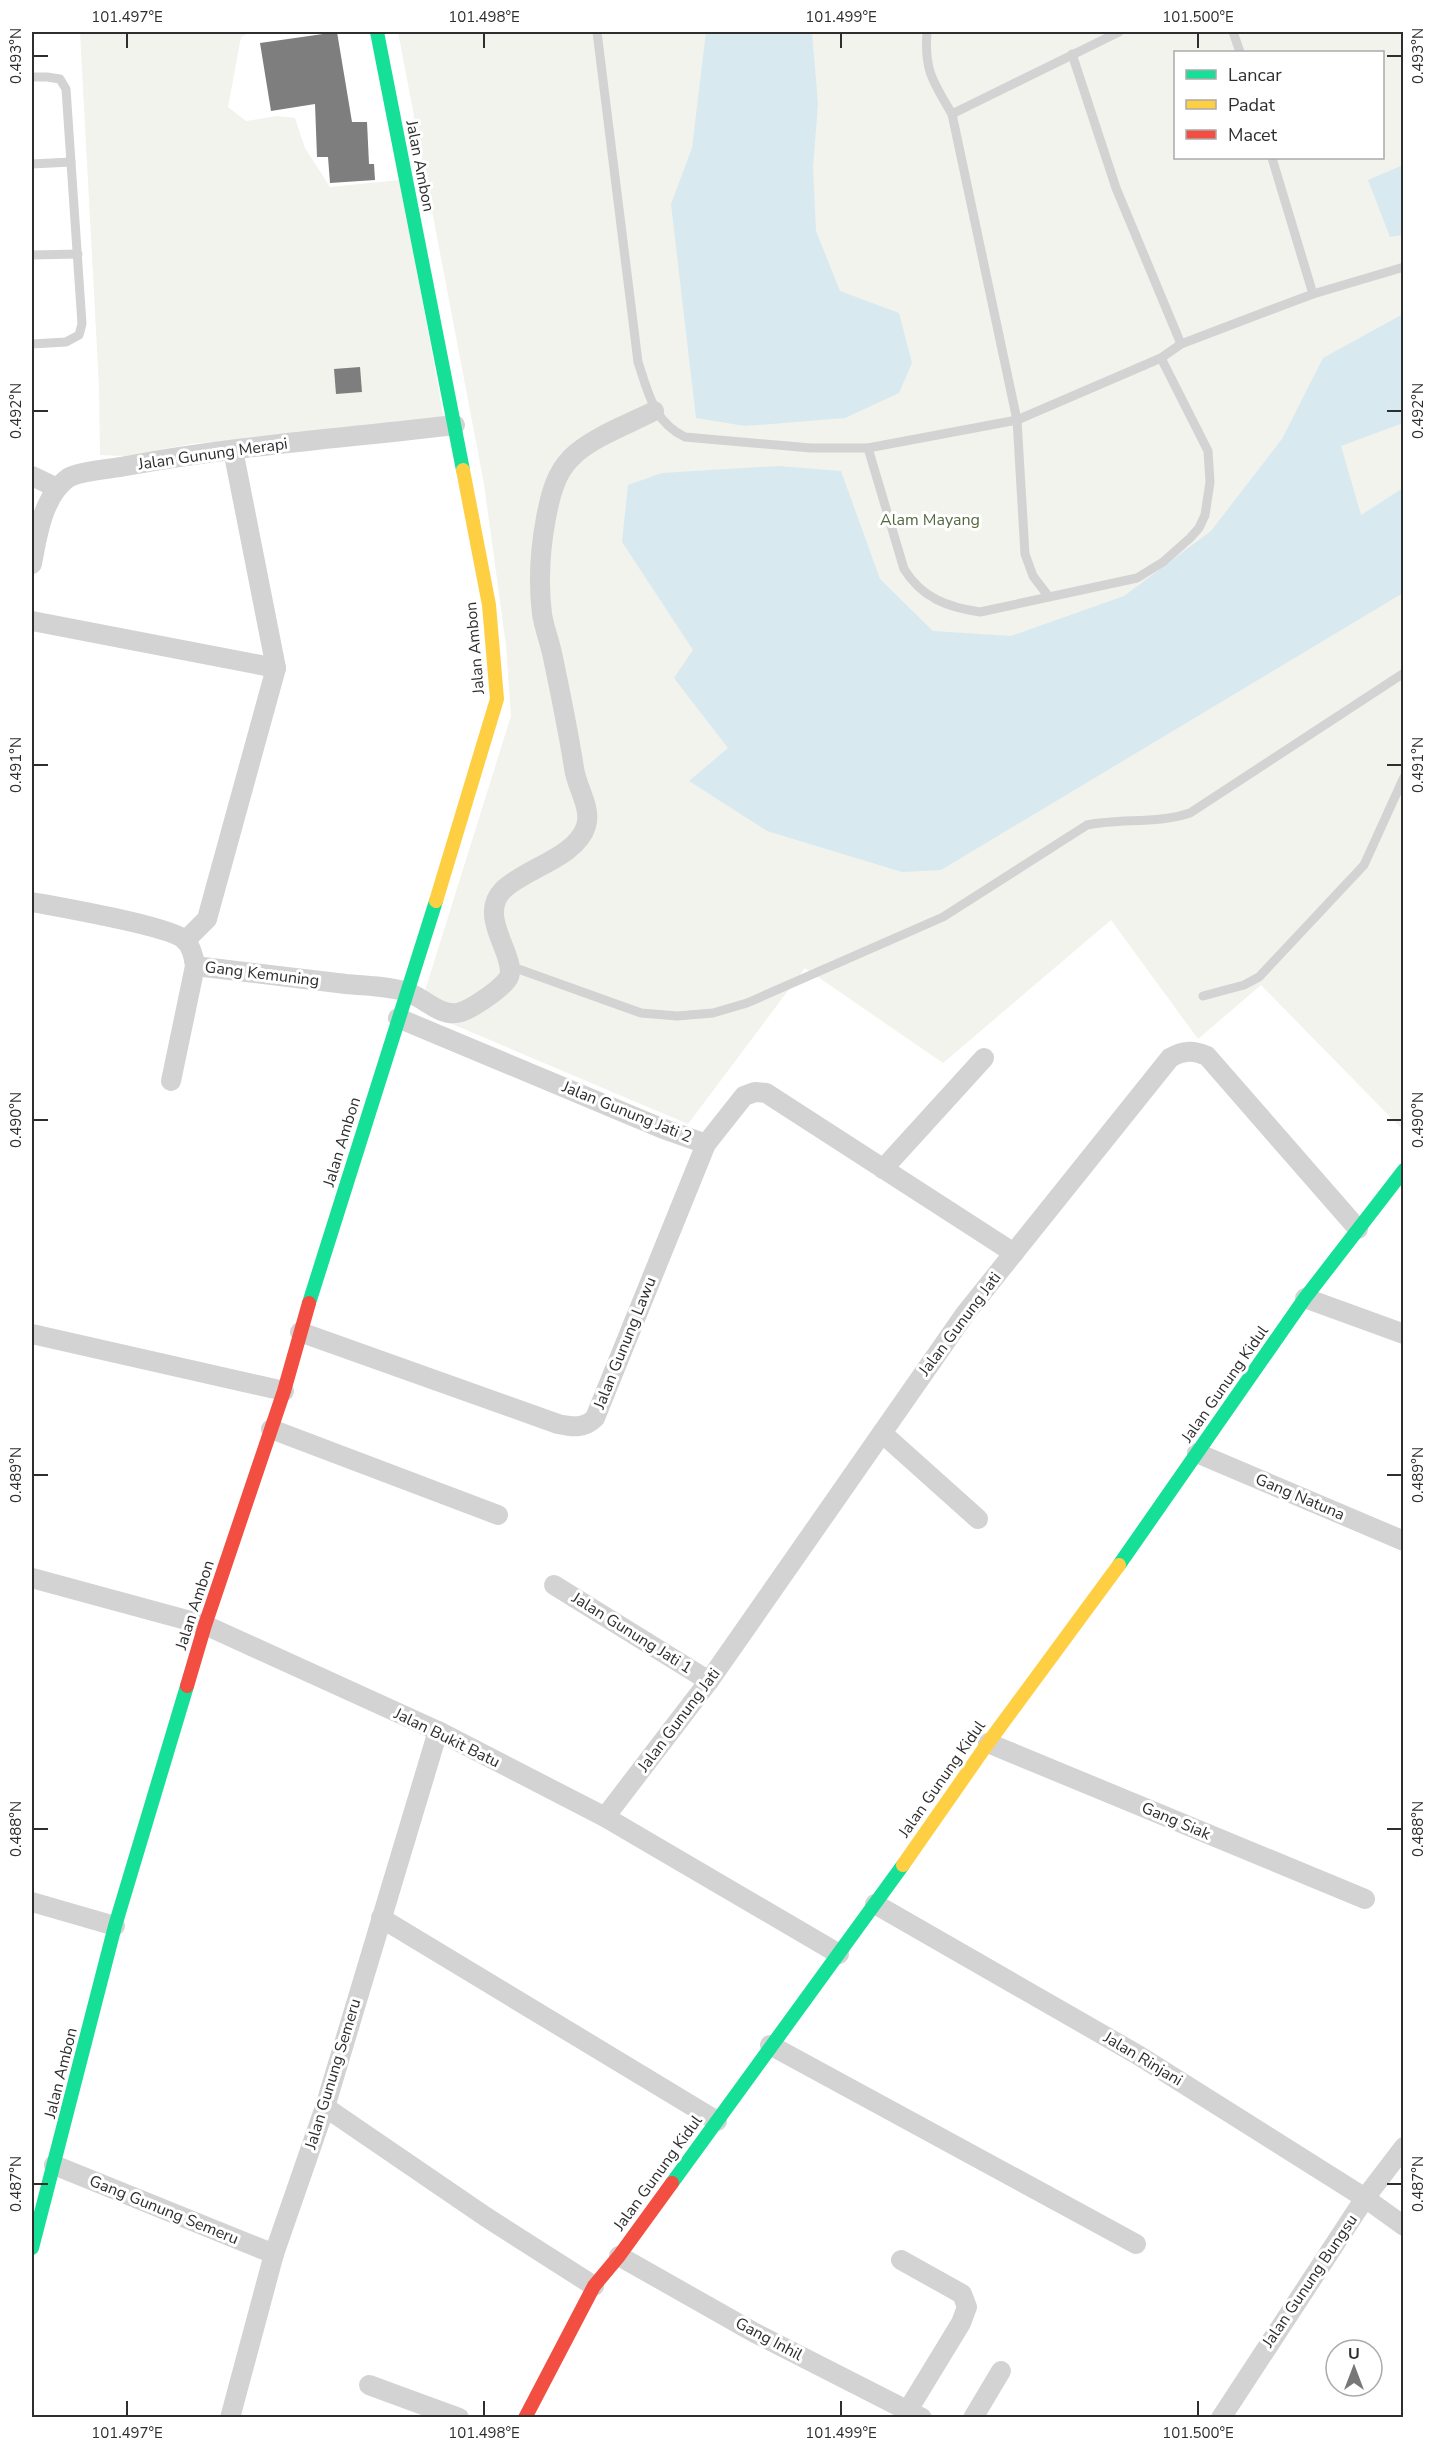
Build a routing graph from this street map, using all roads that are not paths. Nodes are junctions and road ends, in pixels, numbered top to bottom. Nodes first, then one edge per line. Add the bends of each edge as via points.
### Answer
1 (377, 32) edge
2 (597, 32) edge
3 (927, 32) edge
4 (1119, 32) edge
5 (1233, 32) edge
6 (1101, 35) edge
7 (1240, 51) edge
8 (1072, 54) junction
9 (32, 77) edge
10 (952, 114) junction
11 (1272, 159) edge
12 (71, 162) junction
13 (32, 164) edge
14 (78, 254) junction
15 (32, 255) edge
16 (1404, 267) edge
17 (1313, 294) junction
18 (32, 344) edge
19 (1181, 344) junction
20 (1161, 358) junction
21 (654, 411) junction
22 (1017, 420) junction
23 (455, 425) junction
24 (868, 448) junction
25 (233, 450) junction
26 (32, 476) edge
27 (57, 488) junction
28 (32, 564) edge
29 (1049, 597) junction
30 (32, 621) edge
31 (276, 668) junction
32 (1404, 673) edge
33 (1404, 777) edge
34 (32, 902) edge
35 (185, 941) junction
36 (195, 966) junction
37 (510, 966) junction
38 (406, 991) junction
39 (1203, 996) dead end
40 (398, 1018) junction
41 (984, 1058) dead end
42 (171, 1081) dead end
43 (706, 1144) junction
44 (883, 1169) junction
45 (1404, 1170) edge
46 (1358, 1229) junction
47 (1014, 1253) junction
48 (1305, 1298) junction
49 (300, 1332) junction
50 (32, 1334) edge
51 (1404, 1334) edge
52 (284, 1391) junction
53 (271, 1429) junction
54 (882, 1432) junction
55 (1197, 1453) junction
56 (498, 1515) dead end
57 (978, 1520) dead end
58 (1404, 1541) edge
59 (32, 1578) edge
60 (554, 1585) dead end
61 (205, 1625) junction
62 (709, 1681) junction
63 (438, 1731) junction
64 (988, 1743) junction
65 (605, 1817) junction
66 (1365, 1899) dead end
67 (32, 1902) edge
68 (875, 1904) junction
69 (381, 1918) junction
70 (116, 1926) junction
71 (839, 1954) junction
72 (770, 2045) junction
73 (325, 2108) junction
74 (717, 2121) junction
75 (1404, 2147) edge
76 (54, 2165) junction
77 (1365, 2198) junction
78 (1404, 2226) edge
79 (1136, 2244) dead end
80 (32, 2248) edge
81 (274, 2254) junction
82 (618, 2256) junction
83 (901, 2260) dead end
84 (594, 2286) junction
85 (1001, 2371) dead end
86 (369, 2385) dead end
87 (915, 2414) edge
88 (230, 2418) edge
89 (459, 2418) edge
90 (525, 2418) edge
91 (973, 2418) edge
92 (1221, 2418) edge

1 - 23 street, Jalan Ambon
2 - 21 lane via 638,362
3 - 10 lane via 926,61
4 - 6 lane
5 - 7 lane
6 - 8 lane
8 - 10 lane
8 - 19 lane via 1116,188
9 - 12 lane via 60,80 66,89
10 - 22 lane
11 - 17 lane
12 - 13 lane
12 - 14 lane
14 - 15 lane
14 - 18 lane via 82,324 79,335 66,342
16 - 17 lane
17 - 19 lane
19 - 20 lane
20 - 22 lane
20 - 29 lane via 1208,451 1211,465 1205,515 1190,538 1137,578
21 - 24 lane via 674,432 685,437 811,448
21 - 37 street via 584,447 569,459 551,491 539,575 542,616 587,818 582,835 561,855 521,876 495,899 493,911
22 - 24 lane
22 - 29 lane via 1025,554 1033,576
23 - 25 street, Jalan Gunung Merapi
23 - 38 street, Jalan Ambon via 489,605 497,699
24 - 29 lane via 904,569 913,584 929,597 954,608 980,612
25 - 27 street, Jalan Gunung Merapi via 71,476
25 - 31 street
26 - 27 street
27 - 28 street via 36,540
30 - 31 street
31 - 35 street via 207,919
32 - 37 lane via 1190,813 1172,819 1112,820 1087,825 943,917 747,1003 714,1013 641,1013
33 - 39 lane via 1364,865 1259,977
34 - 35 street via 147,926
35 - 36 street, Gang Kemuning
36 - 38 street, Gang Kemuning
36 - 42 street
37 - 38 street via 505,982 456,1014 446,1013
38 - 40 street, Jalan Ambon
40 - 43 street, Jalan Gunung Jati 2
40 - 49 street, Jalan Ambon
41 - 44 street
43 - 44 street, Jalan Gunung Jati 2 via 744,1096 766,1093
43 - 49 street, Jalan Gunung Lawu via 595,1418 589,1424 558,1424
44 - 47 street, Jalan Gunung Jati 2
45 - 46 street, Jalan Gunung Kidul
46 - 47 street, Jalan Gunung Jati via 1207,1056 1195,1051 1170,1058
46 - 48 street, Jalan Gunung Kidul
47 - 54 street, Jalan Gunung Jati via 964,1314
48 - 51 street
48 - 55 street, Jalan Gunung Kidul
49 - 52 street, Jalan Ambon
50 - 52 street
52 - 53 street, Jalan Ambon
53 - 56 street
53 - 61 street, Jalan Ambon
54 - 57 street
54 - 62 street, Jalan Gunung Jati
55 - 58 street, Gang Natuna
55 - 64 street, Jalan Gunung Kidul
59 - 61 street, Jalan Bukit Batu
60 - 62 street, Jalan Gunung Jati 1
61 - 63 street, Jalan Bukit Batu
61 - 70 street, Jalan Ambon
62 - 65 street, Jalan Gunung Jati
63 - 65 street, Jalan Bukit Batu
63 - 69 street, Jalan Gunung Semeru
64 - 66 street, Gang Siak
64 - 68 street, Jalan Gunung Kidul
65 - 71 street, Jalan Bukit Batu
67 - 70 street
68 - 71 street, Jalan Gunung Kidul
68 - 77 street, Jalan Rinjani via 1138,2055
69 - 73 street, Jalan Gunung Semeru
69 - 74 street
70 - 76 street, Jalan Ambon
71 - 72 street, Jalan Gunung Kidul
72 - 74 street, Jalan Gunung Kidul
72 - 79 street
73 - 81 street, Jalan Gunung Semeru
73 - 84 street
74 - 82 street, Jalan Gunung Kidul
75 - 77 street, Jalan Gunung Bungsu
76 - 80 street, Jalan Ambon
76 - 81 street, Gang Gunung Semeru
77 - 78 street, Jalan Rinjani
77 - 92 street, Jalan Gunung Bungsu
81 - 88 street, Jalan Gunung Semeru
82 - 84 street, Jalan Gunung Kidul
82 - 87 street, Gang Inhil via 755,2333
83 - 87 street via 962,2294 967,2307
84 - 90 street, Jalan Gunung Kidul
85 - 91 street
86 - 89 street

